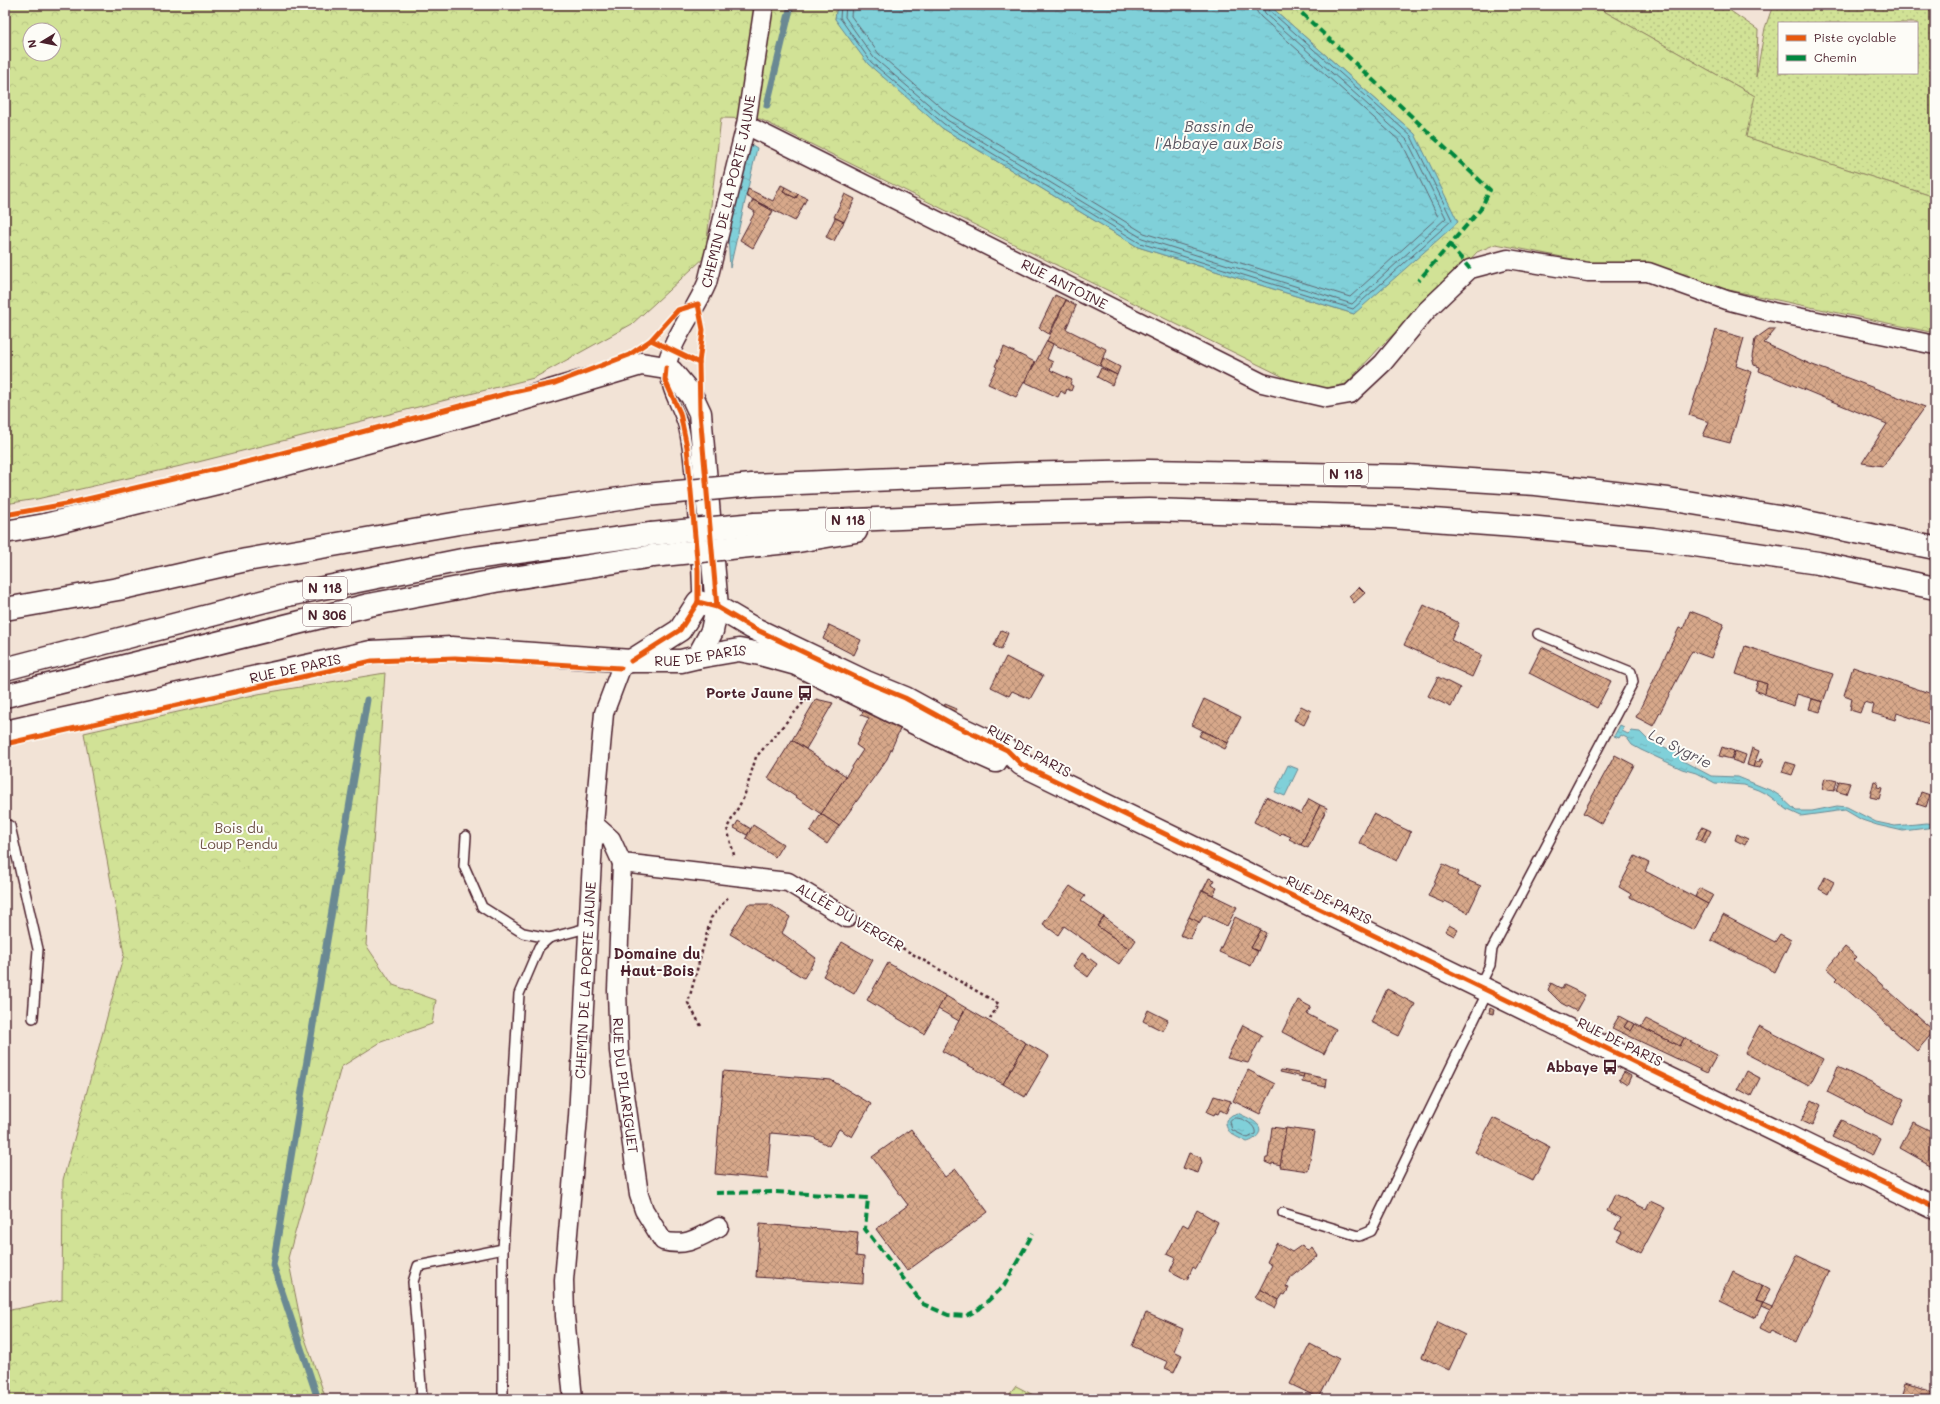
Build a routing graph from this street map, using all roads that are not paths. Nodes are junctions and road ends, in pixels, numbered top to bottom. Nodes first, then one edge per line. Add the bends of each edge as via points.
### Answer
1 (764, 5) edge
2 (746, 125) junction
3 (1935, 345) edge
4 (666, 368) junction
5 (699, 389) dead end
6 (700, 413) junction
7 (942, 516) junction
8 (5, 532) edge
9 (1935, 548) edge
10 (1935, 588) edge
11 (118, 590) junction
12 (707, 605) junction
13 (5, 609) edge
14 (5, 622) edge
15 (680, 630) junction
16 (1538, 634) dead end
17 (698, 656) junction
18 (631, 661) junction
19 (5, 669) edge
20 (863, 688) junction
21 (5, 696) edge
22 (5, 732) edge
23 (5, 824) edge
24 (594, 824) junction
25 (466, 836) dead end
26 (622, 863) junction
27 (848, 918) road end
28 (587, 928) junction
29 (549, 938) junction
30 (1483, 989) junction
31 (33, 1018) dead end
32 (1935, 1208) edge
33 (1283, 1213) dead end
34 (719, 1227) dead end
35 (503, 1249) junction
36 (422, 1399) edge
37 (503, 1399) edge
38 (573, 1399) edge

1 - 2 street, CHEMIN DE LA PORTE JAUNE
2 - 3 street, RUE ANTOINE via 1262,384 1327,398 1350,394 1383,363 1427,310 1470,269 1508,259 1588,272 1648,272 1726,300 1773,312
2 - 4 street, CHEMIN DE LA PORTE JAUNE via 707,283 698,304 669,353
4 - 6 main road via 692,396
4 - 8 main road via 641,364 221,482 45,525
4 - 12 lane via 665,380 680,413 687,447 698,570
5 - 6 street
6 - 12 main road
7 - 10 main road, N 118 via 1149,510 1392,517 1653,540 1818,563
7 - 19 main road, N 118, bridge via 755,524 651,534 467,559 288,595
7 - 21 main road, N 306, bridge via 798,541 653,556 502,580 369,605
9 - 11 main road, N 118, bridge via 1797,520 1668,499 1536,484 1407,476 1149,471 1016,474 752,485 646,495 459,523 246,560
11 - 13 main road
11 - 14 main road, N 118
12 - 15 main road, CHEMIN DE LA PORTE JAUNE
12 - 17 main road via 712,631
12 - 20 main road, RUE DE PARIS via 751,626
15 - 17 main road
15 - 18 main road, CHEMIN DE LA PORTE JAUNE
16 - 30 lane via 1631,672 1632,682 1492,949
17 - 18 main road, RUE DE PARIS via 681,661
17 - 20 main road, RUE DE PARIS via 739,650 760,654
18 - 22 main road, RUE DE PARIS via 452,648 371,652
18 - 24 street, CHEMIN DE LA PORTE JAUNE via 621,668 604,713
20 - 30 main road, RUE DE PARIS via 905,698 954,734 1007,750 1021,764
23 - 31 lane via 10,826 38,949
24 - 26 street via 611,839
24 - 28 street, CHEMIN DE LA PORTE JAUNE
25 - 29 lane via 464,866 482,907 523,933
26 - 27 street, ALLÉE DU VERGER via 788,882
26 - 34 street, RUE DU PILARIGUET via 617,990 620,1051 640,1195 644,1210 663,1241 676,1244 692,1241
28 - 29 lane
28 - 38 street, CHEMIN DE LA PORTE JAUNE via 578,1117 564,1280 564,1316
29 - 35 lane via 539,947 519,994
30 - 32 main road, RUE DE PARIS
30 - 33 lane via 1371,1231 1359,1236
35 - 36 lane via 418,1266 413,1282
35 - 37 lane

